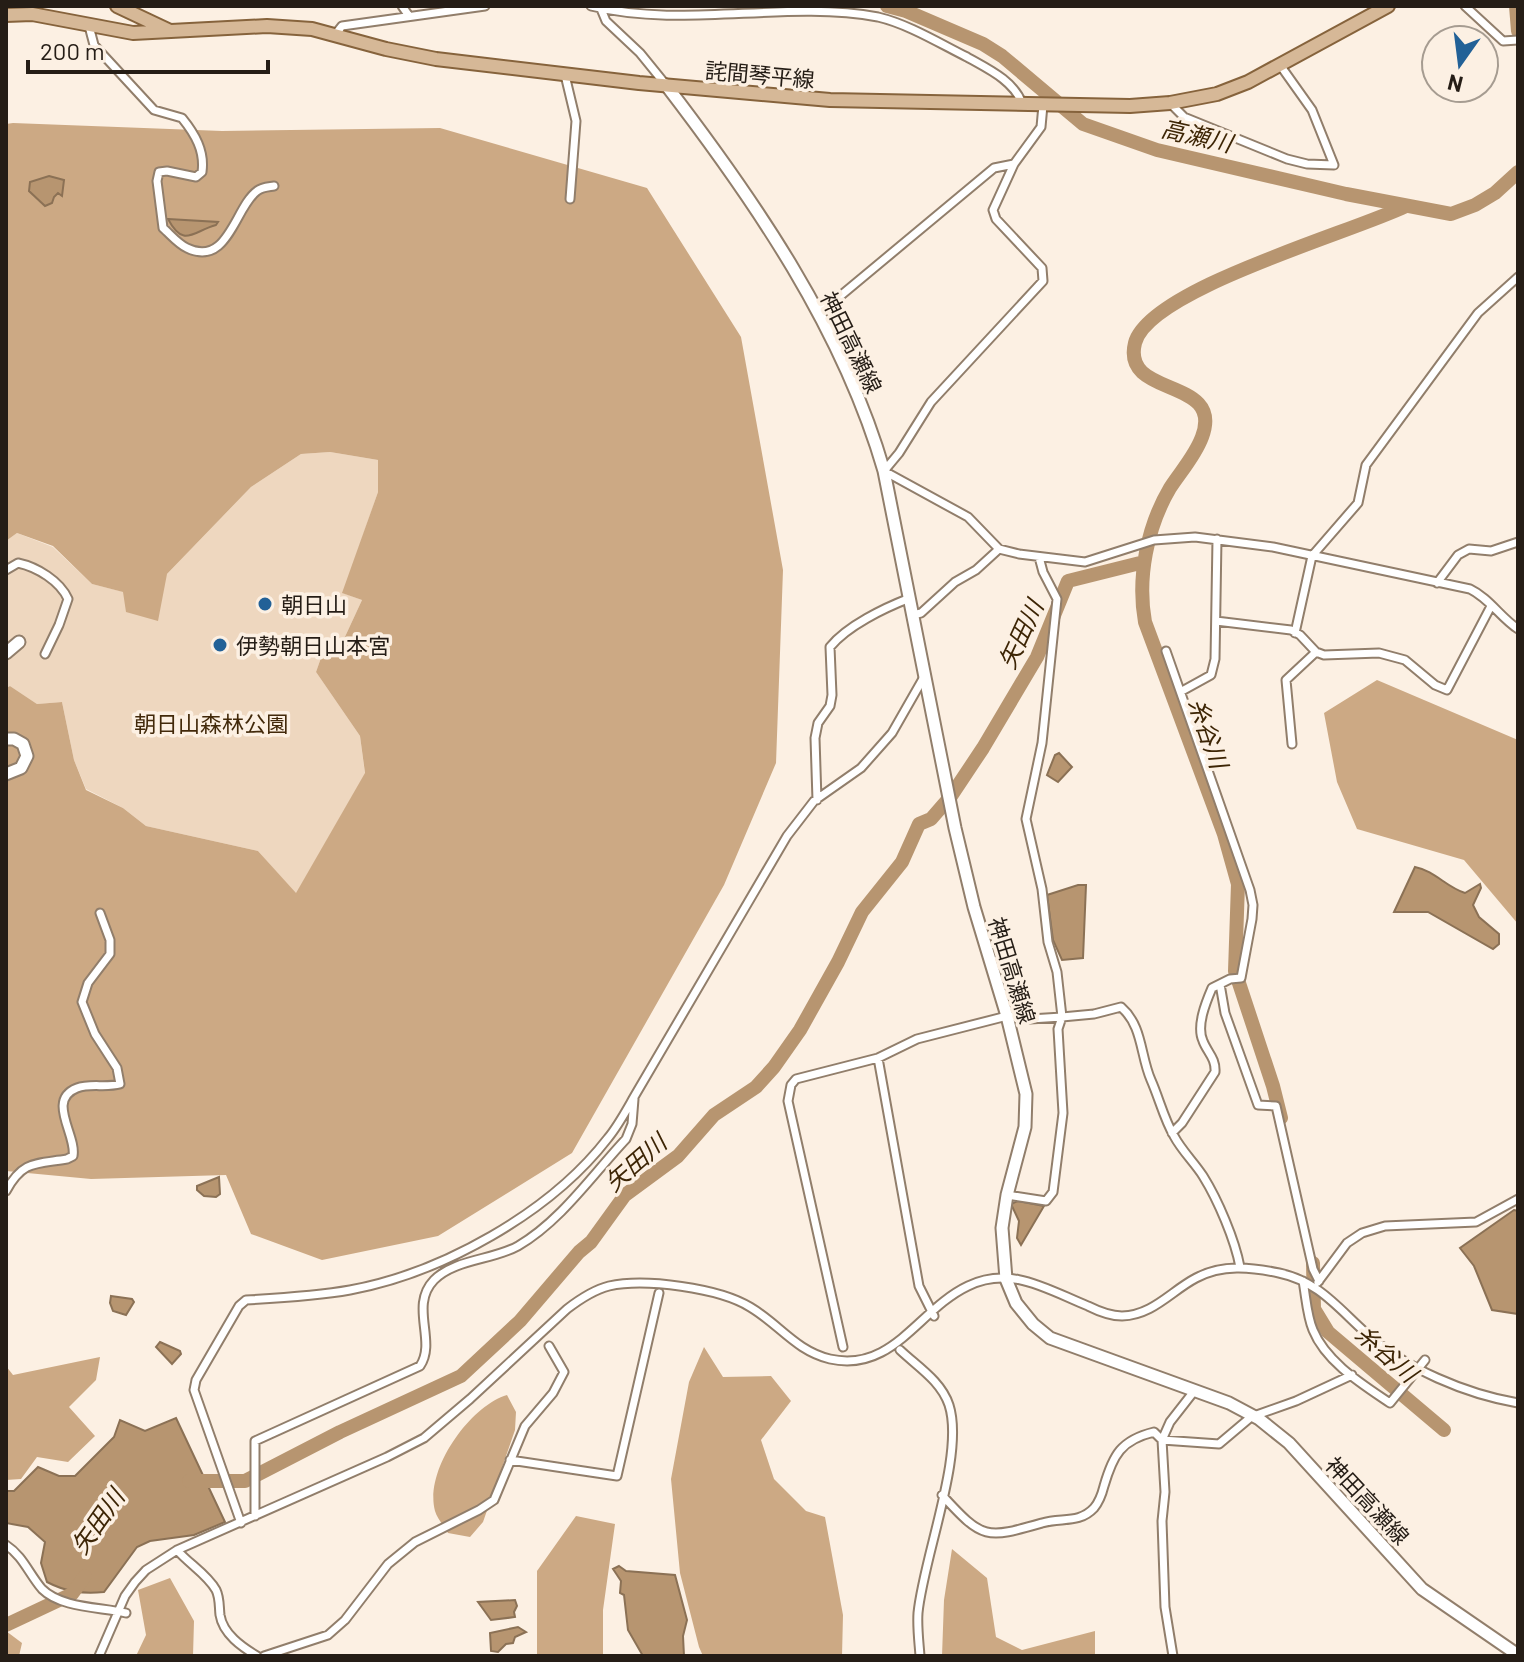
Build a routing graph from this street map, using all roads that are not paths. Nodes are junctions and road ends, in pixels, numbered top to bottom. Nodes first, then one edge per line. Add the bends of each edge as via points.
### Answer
1 (8, 6) edge
2 (117, 6) edge
3 (485, 6) edge
4 (591, 6) edge
5 (1388, 6) edge
6 (1465, 6) edge
7 (403, 7) edge
8 (601, 9) junction
9 (6, 14) edge
10 (138, 16) junction
11 (409, 16) junction
12 (89, 26) junction
13 (170, 31) junction
14 (133, 33) junction
15 (335, 35) junction
16 (1518, 40) edge
17 (1280, 65) junction
18 (565, 75) junction
19 (666, 85) junction
20 (1170, 103) junction
21 (1022, 105) junction
22 (1043, 105) junction
23 (1014, 164) junction
24 (274, 186) dead end
25 (570, 199) dead end
26 (1518, 277) edge
27 (816, 309) junction
28 (884, 471) junction
29 (1217, 539) junction
30 (1518, 542) edge
31 (999, 549) junction
32 (1312, 556) junction
33 (1039, 557) junction
34 (6, 570) edge
35 (1437, 583) junction
36 (910, 598) junction
37 (1491, 606) junction
38 (913, 615) junction
39 (1216, 621) junction
40 (1518, 629) edge
41 (1295, 633) junction
42 (19, 642) dead end
43 (1166, 651) dead end
44 (1316, 652) junction
45 (6, 653) edge
46 (45, 654) dead end
47 (925, 675) junction
48 (1182, 691) junction
49 (6, 739) edge
50 (1292, 744) dead end
51 (6, 774) edge
52 (817, 800) junction
53 (100, 913) dead end
54 (1220, 984) junction
55 (1007, 1016) junction
56 (1062, 1017) junction
57 (878, 1058) junction
58 (634, 1097) junction
59 (1172, 1133) junction
60 (6, 1191) edge
61 (1007, 1195) junction
62 (1518, 1199) edge
63 (1240, 1267) junction
64 (1006, 1279) junction
65 (1303, 1281) junction
66 (1317, 1284) junction
67 (659, 1293) dead end
68 (933, 1314) junction
69 (549, 1346) dead end
70 (843, 1347) dead end
71 (900, 1350) dead end
72 (1425, 1360) dead end
73 (1419, 1368) junction
74 (1352, 1375) junction
75 (1195, 1390) junction
76 (1518, 1403) edge
77 (1254, 1415) junction
78 (1162, 1440) junction
79 (510, 1460) junction
80 (942, 1495) junction
81 (255, 1516) junction
82 (241, 1523) junction
83 (6, 1545) edge
84 (177, 1550) junction
85 (122, 1612) junction
86 (1518, 1655) edge
87 (99, 1656) edge
88 (257, 1656) edge
89 (264, 1656) edge
90 (920, 1656) edge
91 (1173, 1656) edge

1 - 9 street
2 - 10 main road, 詫間琴平線
3 - 11 street
4 - 8 street
5 - 17 main road, 詫間琴平線
6 - 16 street via 1503,41
7 - 11 street
8 - 19 street
8 - 21 street via 710,14 810,8 879,17 983,66 1017,91
9 - 12 main road
10 - 13 main road, 詫間琴平線
10 - 14 main road
11 - 15 street via 342,26
12 - 14 main road
12 - 24 street via 94,45 111,66 154,110 182,118 198,144 202,172 196,177 159,172 157,181 163,228 178,241 188,249 207,251 220,245 253,194
13 - 14 main road
13 - 15 main road, 詫間琴平線 via 285,26
15 - 18 main road, 詫間琴平線 via 422,57
17 - 20 main road, 詫間琴平線 via 1217,94
17 - 20 street via 1312,110 1334,165 1287,159 1184,117
18 - 19 main road, 詫間琴平線
18 - 25 street via 576,121
19 - 21 main road, 詫間琴平線 via 830,100
19 - 27 main road, 神田高瀬線 via 724,160
20 - 22 main road, 詫間琴平線
21 - 22 main road, 詫間琴平線
22 - 23 street via 1041,127
23 - 27 street via 994,168 827,307
23 - 28 street via 994,215 1042,268 1043,281 931,402
26 - 32 street via 1478,313 1434,371 1366,465 1358,503
27 - 28 main road, 神田高瀬線
28 - 31 street via 968,517
28 - 36 main road, 神田高瀬線
29 - 32 street
29 - 33 street via 1158,539 1085,562
29 - 39 street
30 - 35 street via 1491,551 1469,549
31 - 33 street
31 - 38 street
32 - 35 street
32 - 41 street
33 - 56 street via 1057,599 1042,743 1026,819
34 - 46 street via 18,563 28,565 63,587 68,599
35 - 37 street via 1470,589
36 - 38 main road, 神田高瀬線
36 - 52 street via 877,611 830,647 832,695 815,738
37 - 40 street
37 - 44 street via 1447,690 1405,660 1379,653
38 - 47 main road, 神田高瀬線
39 - 41 street
39 - 48 street via 1211,675
41 - 44 street
42 - 45 main road
43 - 48 street
44 - 50 street via 1286,680
47 - 52 street via 892,733 861,768
47 - 55 main road, 神田高瀬線 via 955,828
48 - 54 street via 1253,905 1241,978
49 - 51 main road via 23,744 27,756 21,768
52 - 58 street via 787,836
53 - 60 street via 110,954 88,983 82,1002 117,1068 120,1084 77,1088 68,1094 62,1113 74,1143 73,1156 25,1165
54 - 59 street via 1212,988 1201,1031 1215,1072
54 - 66 street via 1258,1105 1276,1106
55 - 56 street
55 - 57 street via 917,1039
55 - 61 main road, 神田高瀬線 via 1026,1094 1025,1127
56 - 59 street via 1121,1007 1127,1013
56 - 61 street via 1058,1029 1063,1113 1053,1192 1046,1201
57 - 68 street via 919,1286
57 - 70 street via 796,1079 788,1101
58 - 81 street via 626,1139 558,1214 521,1244 434,1280 422,1309 426,1358 420,1366 255,1441
58 - 82 street via 589,1160 515,1220 458,1255 351,1290 246,1300 239,1306 194,1390
59 - 63 street via 1205,1179
61 - 64 main road, 神田高瀬線 via 1002,1228
62 - 66 street via 1476,1222 1371,1229 1347,1243
63 - 64 street via 1215,1270 1151,1308 1119,1316 1031,1282
63 - 65 street
64 - 68 street via 976,1282 955,1292
64 - 75 main road, 神田高瀬線 via 1016,1303 1050,1338
65 - 66 street
65 - 74 street via 1312,1329 1324,1350
66 - 73 street via 1367,1334
67 - 79 street via 617,1476
68 - 81 street via 883,1353 839,1360 804,1349 751,1307 714,1292 648,1285 604,1288 567,1309 424,1438
69 - 79 street via 564,1372 525,1426
71 - 80 street via 933,1380 949,1405 953,1426
72 - 73 street
73 - 74 street via 1390,1403
73 - 76 street via 1470,1392
74 - 77 street
75 - 77 main road, 神田高瀬線
75 - 78 street
77 - 78 street via 1219,1444
77 - 86 main road, 神田高瀬線 via 1289,1443 1422,1589
78 - 80 street via 1154,1432 1125,1443 1109,1468 1098,1503 1079,1519 990,1534 978,1530
78 - 91 street via 1165,1607
79 - 89 street via 494,1500 415,1542 388,1564 328,1635
80 - 90 street via 918,1612
81 - 82 street
82 - 84 street
83 - 85 street via 55,1599
84 - 85 street via 135,1582
84 - 88 street via 218,1594 221,1622 231,1637
85 - 87 street

